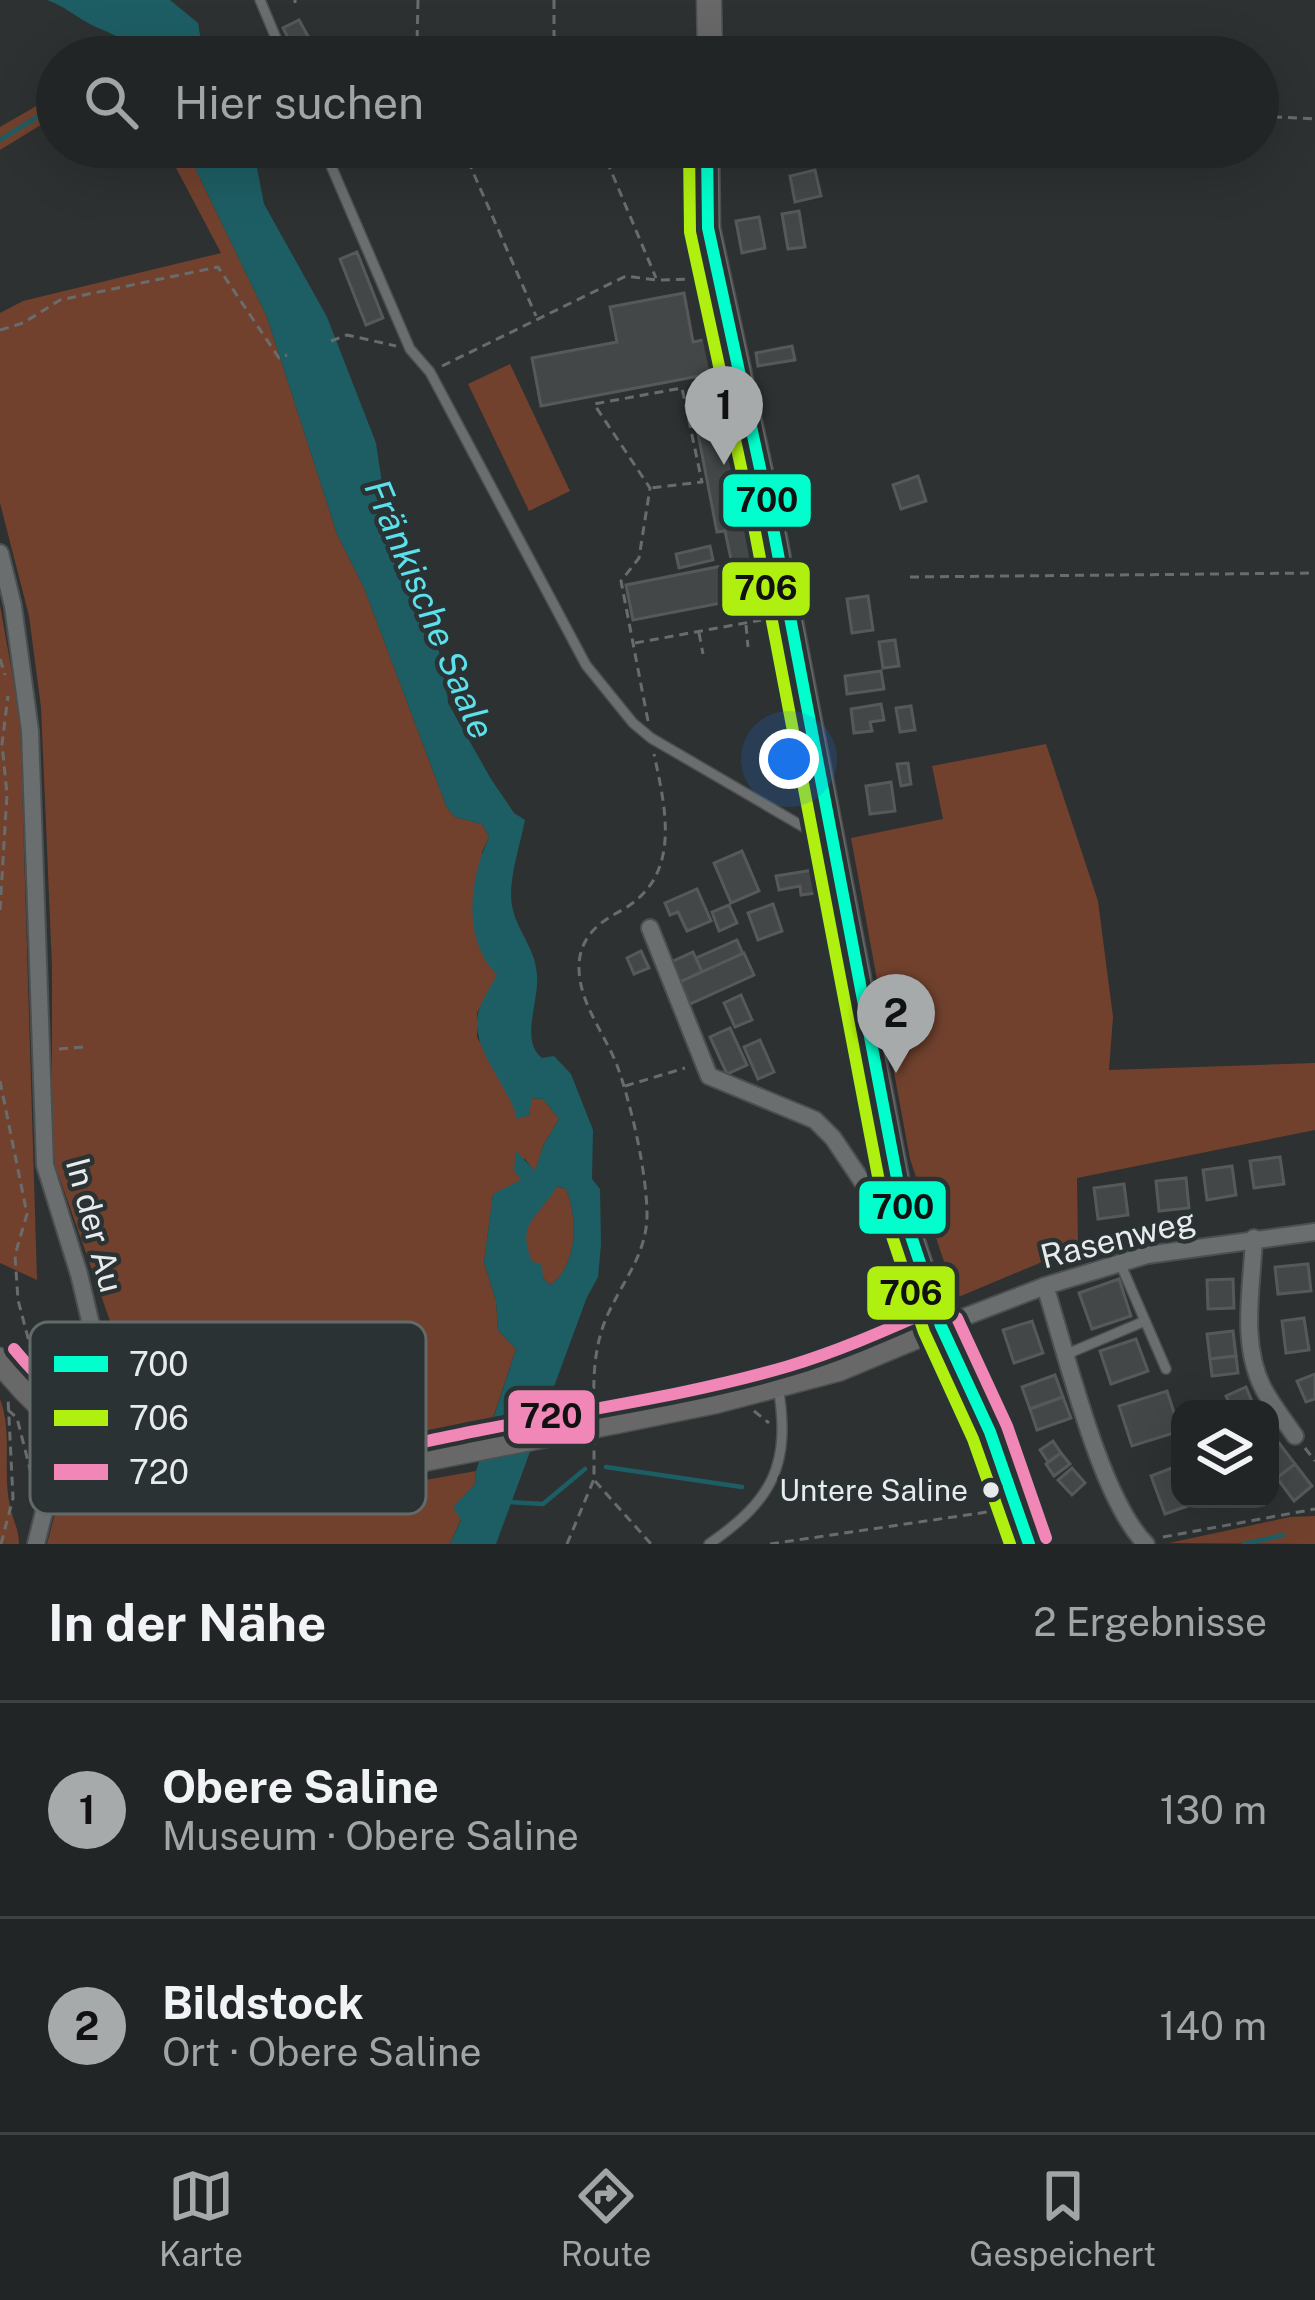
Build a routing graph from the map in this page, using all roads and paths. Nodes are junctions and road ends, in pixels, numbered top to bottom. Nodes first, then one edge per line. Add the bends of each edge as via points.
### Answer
1 (260, 0) edge
2 (418, 0) edge
3 (554, 0) edge
4 (709, 0) edge
5 (275, 36) edge
6 (417, 36) edge
7 (554, 36) edge
8 (710, 36) edge
9 (1279, 117) edge
10 (1315, 119) edge
11 (332, 168) edge
12 (471, 168) edge
13 (610, 168) edge
14 (707, 168) edge
15 (719, 274) junction
16 (656, 280) junction
17 (537, 317) junction
18 (0, 330) edge
19 (331, 340) dead end
20 (410, 349) junction
21 (287, 356) dead end
22 (430, 372) junction
23 (650, 488) junction
24 (0, 554) edge
25 (1315, 573) edge
26 (910, 577) dead end
27 (698, 631) junction
28 (633, 643) junction
29 (748, 647) dead end
30 (703, 654) dead end
31 (0, 658) edge
32 (651, 738) junction
33 (830, 843) junction
34 (0, 910) edge
35 (650, 928) dead end
36 (84, 1047) dead end
37 (39, 1050) junction
38 (704, 1063) junction
39 (0, 1081) edge
40 (624, 1087) junction
41 (904, 1215) junction
42 (1315, 1232) edge
43 (1254, 1238) junction
44 (1120, 1263) junction
45 (1046, 1286) junction
46 (1145, 1321) junction
47 (90, 1322) edge
48 (941, 1326) junction
49 (30, 1345) edge
50 (1067, 1354) junction
51 (0, 1360) edge
52 (1166, 1369) dead end
53 (30, 1379) edge
54 (778, 1386) junction
55 (21, 1388) junction
56 (30, 1396) edge
57 (606, 1419) junction
58 (594, 1433) dead end
59 (1294, 1436) dead end
60 (426, 1457) edge
61 (594, 1479) junction
62 (1017, 1508) junction
63 (1315, 1510) edge
64 (44, 1514) edge
65 (1144, 1543) edge
66 (1, 1544) edge
67 (36, 1544) edge
68 (567, 1544) edge
69 (651, 1544) edge
70 (709, 1544) edge
71 (770, 1544) edge
72 (1029, 1544) edge

1 - 5 lane
2 - 6 path
3 - 7 path
4 - 8 main road
9 - 10 path
11 - 20 lane
12 - 17 path
13 - 16 path
14 - 15 main road
15 - 16 path
15 - 33 main road
16 - 17 path via 626,276
17 - 22 path
18 - 21 path via 60,300 218,267 279,358
19 - 20 path via 347,335
20 - 22 lane
22 - 32 lane via 586,665
23 - 23 path via 702,482 682,388 594,404
23 - 28 path via 639,558 621,581
24 - 37 street, In der Au via 30,731
25 - 26 path
27 - 28 path
27 - 29 path via 748,622
27 - 30 path
28 - 32 path
31 - 34 path via 9,687
32 - 33 lane
32 - 40 path via 667,831 658,874 590,933 580,959 582,991
33 - 41 main road
35 - 38 street
36 - 37 path
37 - 47 street, In der Au via 45,1165
38 - 40 path
38 - 41 street via 710,1076 815,1120 872,1196
39 - 49 path via 27,1214 15,1256
40 - 57 path via 647,1234 598,1344
41 - 48 main road
42 - 43 street, Rasenweg
43 - 44 street, Rasenweg
43 - 59 street via 1253,1362
44 - 45 street, Rasenweg
44 - 46 lane
45 - 48 street, Rasenweg
45 - 50 street
46 - 50 lane
46 - 52 lane
48 - 54 main road
48 - 62 main road
50 - 65 street via 1103,1469
51 - 55 main road
53 - 55 path
54 - 57 main road
54 - 70 lane via 785,1428 772,1482 746,1518
55 - 56 main road
55 - 66 path via 6,1408 13,1498
57 - 60 main road, bridge
58 - 61 path
61 - 68 path
61 - 69 path
62 - 71 path
62 - 72 main road
63 - 65 path
64 - 67 street, In der Au

